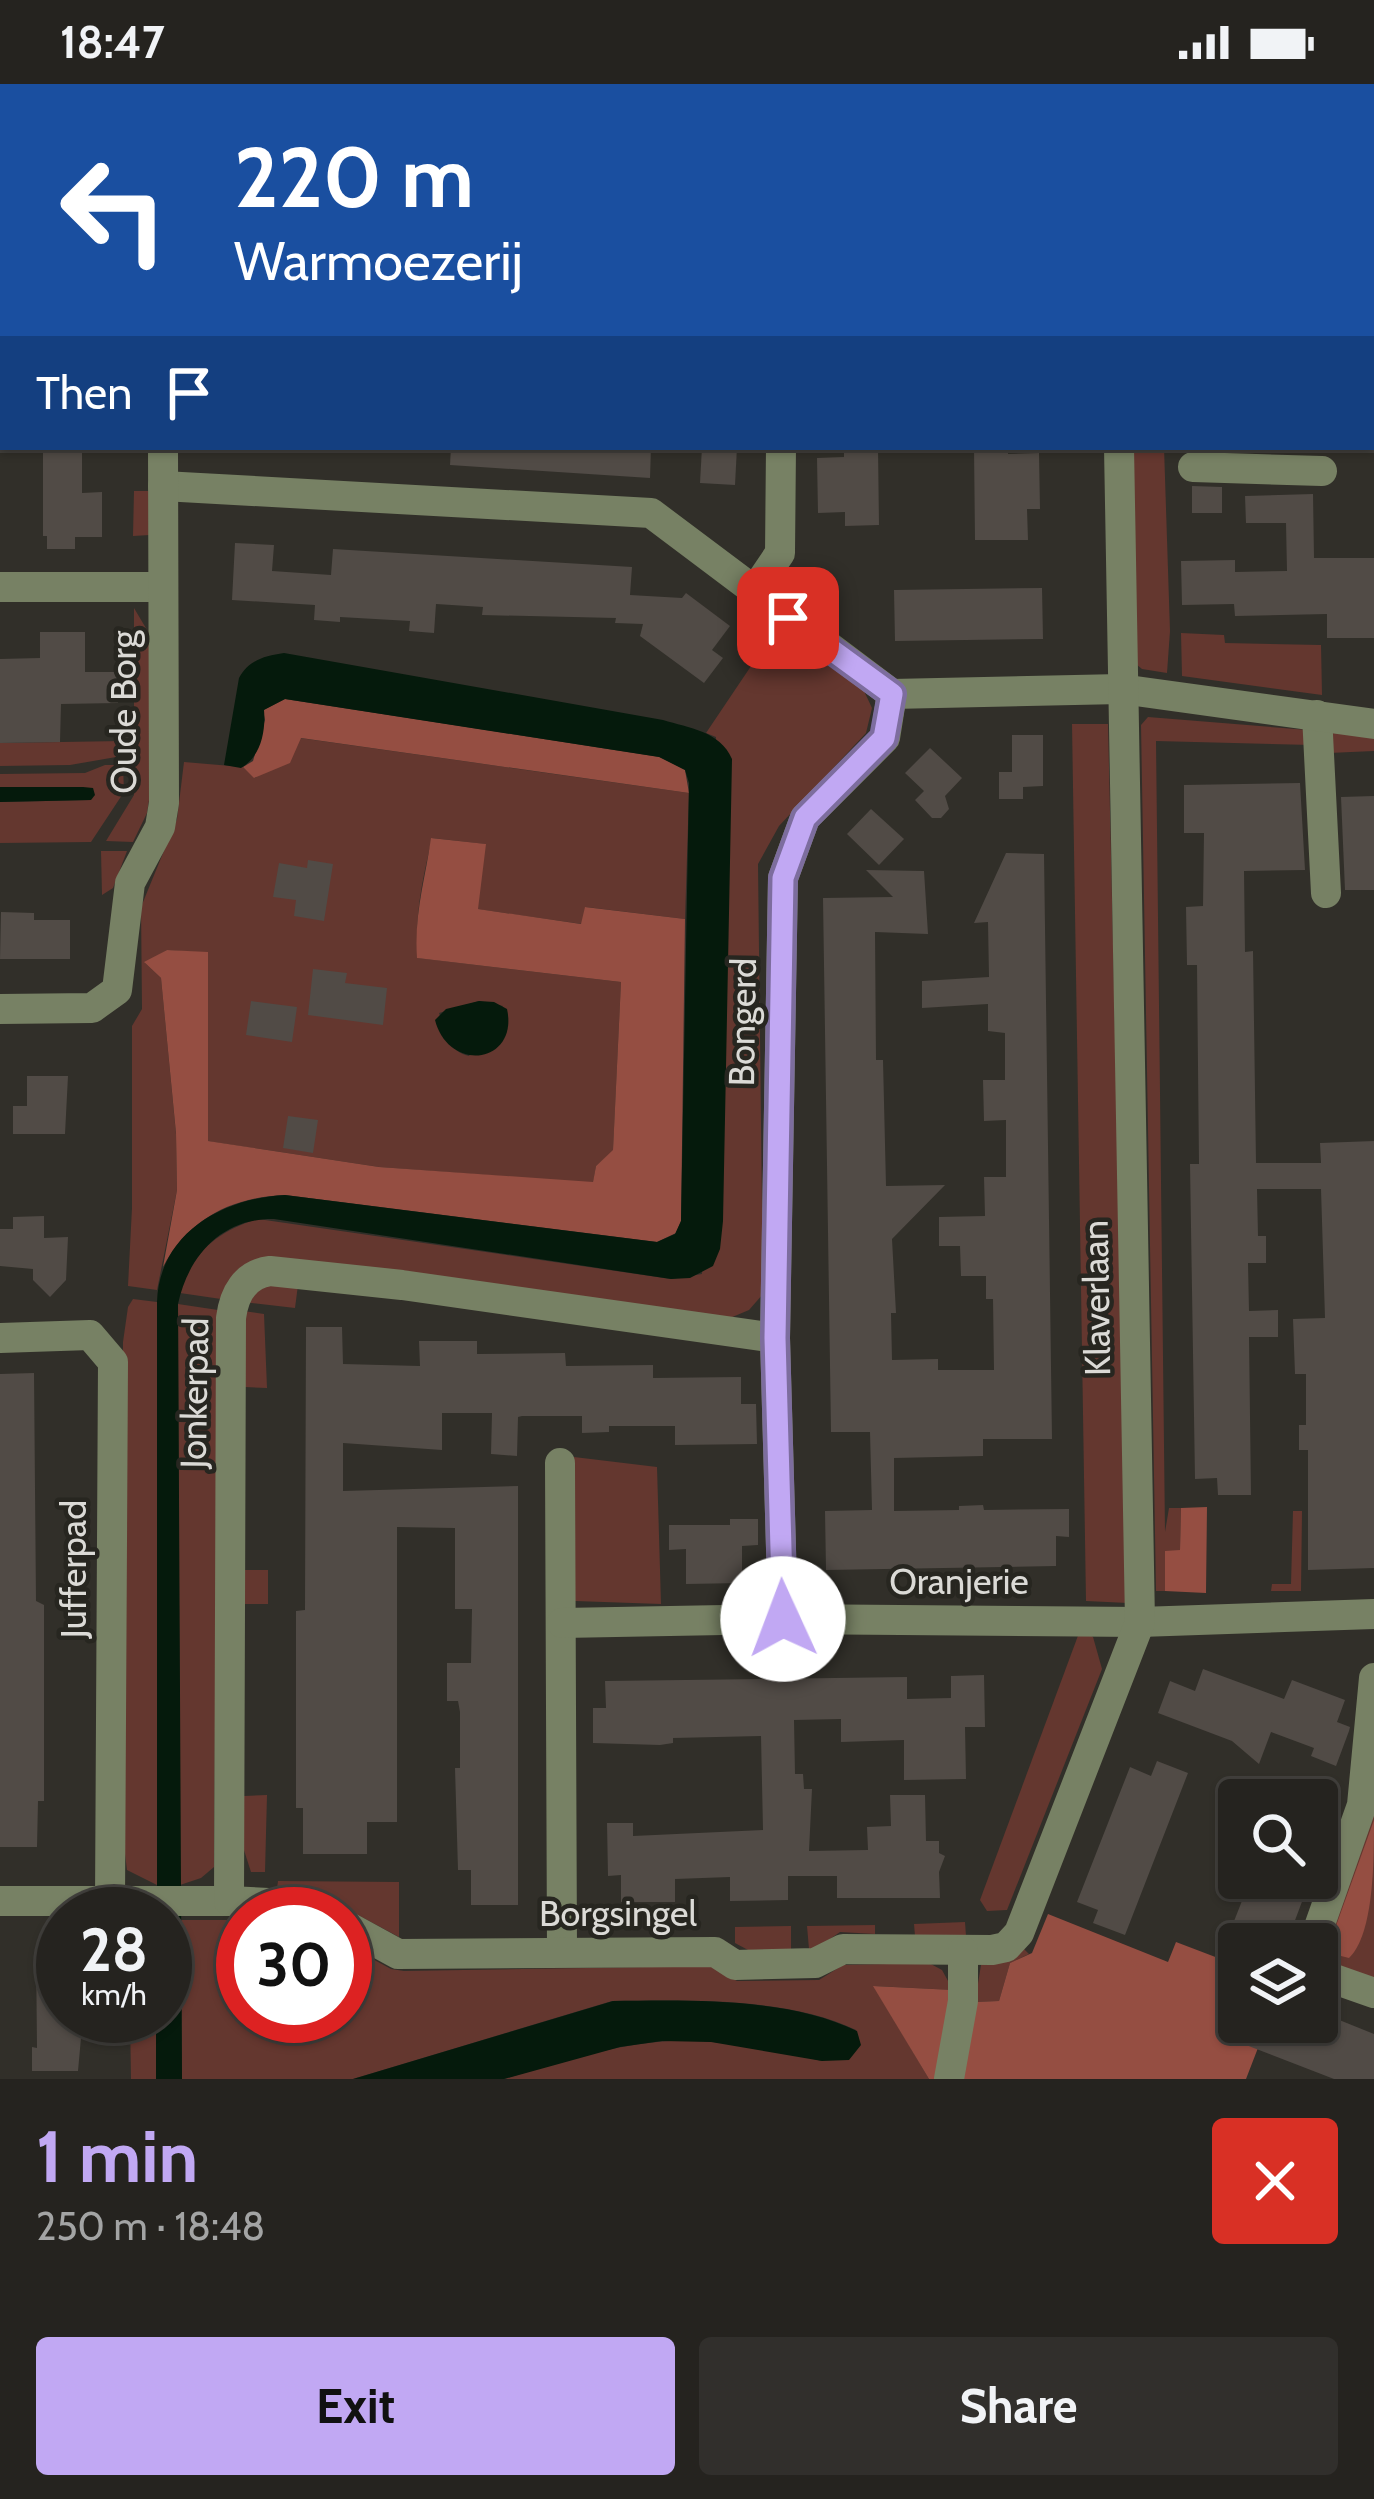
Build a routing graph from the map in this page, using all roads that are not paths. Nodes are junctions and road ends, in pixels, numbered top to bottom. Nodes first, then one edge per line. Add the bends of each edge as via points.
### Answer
1 (163, 450) edge
2 (781, 450) edge
3 (1119, 450) edge
4 (1202, 461) edge
5 (1322, 471) dead end
6 (164, 486) junction
7 (0, 587) edge
8 (162, 587) junction
9 (753, 593) junction
10 (1121, 689) junction
11 (892, 694) junction
12 (1318, 715) junction
13 (1374, 724) edge
14 (1327, 893) dead end
15 (0, 1009) edge
16 (0, 1337) edge
17 (775, 1338) junction
18 (560, 1462) dead end
19 (1374, 1614) edge
20 (783, 1619) junction
21 (562, 1622) junction
22 (1140, 1622) junction
23 (1374, 1678) edge
24 (110, 1887) edge
25 (229, 1887) edge
26 (0, 1901) edge
27 (36, 1901) edge
28 (1320, 1923) edge
29 (372, 1940) edge
30 (963, 1951) junction
31 (562, 1952) junction
32 (1338, 1981) edge
33 (1374, 1994) edge
34 (949, 2079) edge

1 - 6 street, Oude Borg
2 - 9 street via 780,553
3 - 10 street, Klaverlaan
4 - 5 street
6 - 8 street, Oude Borg
6 - 9 street via 651,513
7 - 8 street
8 - 15 street, Oude Borg via 164,803 130,883 117,989 92,1008
9 - 11 street
10 - 11 street
10 - 12 street
10 - 22 street, Klaverlaan
11 - 17 street, Bongerd via 884,738 805,818 783,878
12 - 13 street
12 - 14 street
16 - 24 street, Jufferpad via 90,1336 113,1362
17 - 20 street, Bongerd
17 - 25 street, Jonkerpad via 270,1271 246,1280 231,1318
18 - 21 street
19 - 22 street, Oranjerie
20 - 21 street, Oranjerie
20 - 22 street, Oranjerie
21 - 31 street
22 - 30 street, Klaverlaan via 1019,1933 1006,1947
23 - 28 street via 1362,1805
26 - 27 street
29 - 31 street, Borgsingel via 398,1954
30 - 31 street, Borgsingel via 843,1949 815,1964 735,1965 715,1952
30 - 34 street
32 - 33 street

